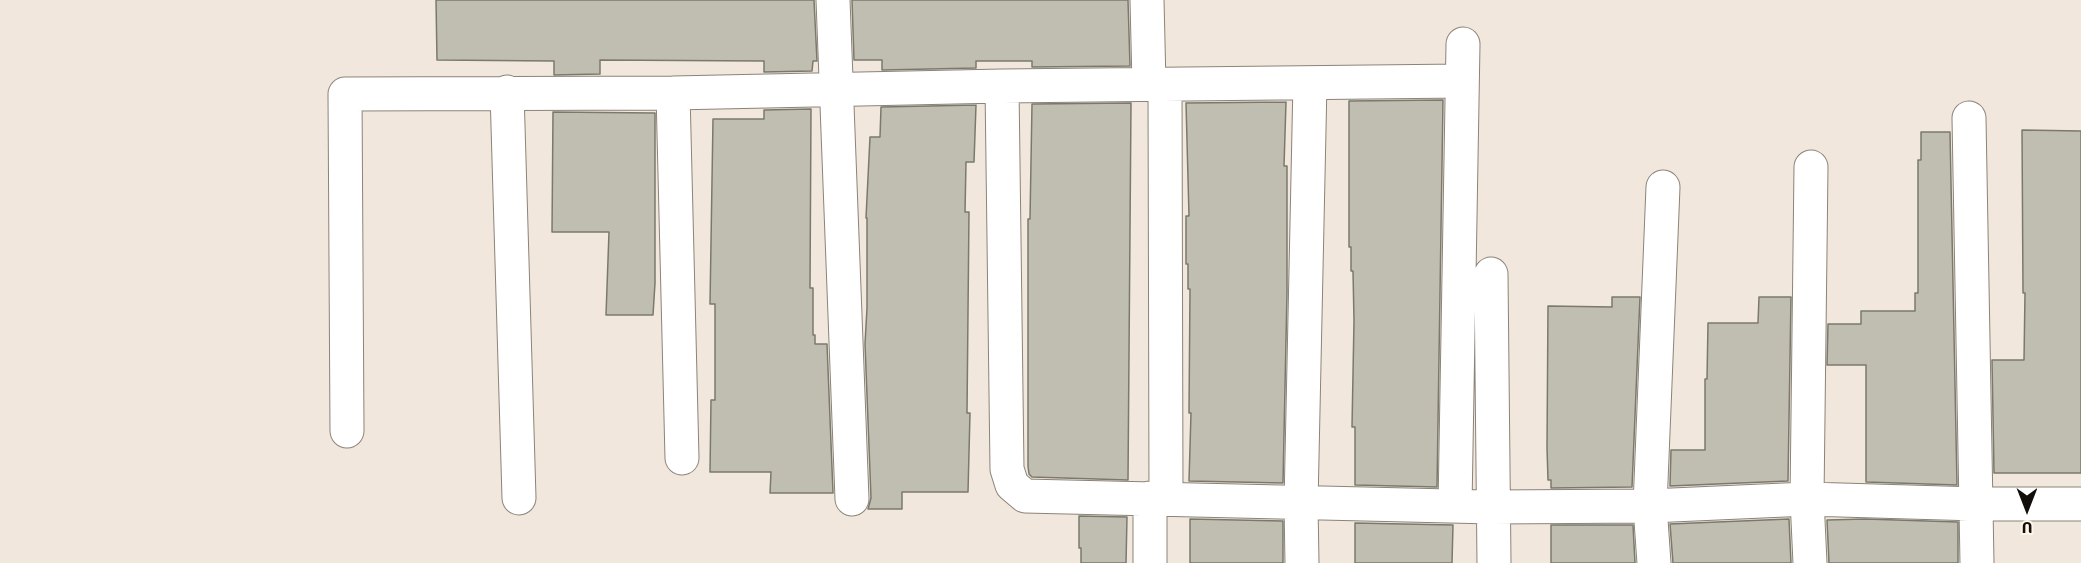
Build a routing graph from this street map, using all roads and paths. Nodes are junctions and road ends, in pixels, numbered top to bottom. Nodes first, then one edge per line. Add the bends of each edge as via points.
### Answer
1 (833, 0) edge
2 (1147, 0) edge
3 (1463, 44) dead end
4 (1462, 81) junction
5 (1310, 82) junction
6 (1157, 84) junction
7 (1002, 86) junction
8 (835, 89) junction
9 (507, 92) junction
10 (673, 93) junction
11 (1969, 118) dead end
12 (1811, 166) dead end
13 (1663, 187) dead end
14 (1491, 274) dead end
15 (347, 432) dead end
16 (682, 458) dead end
17 (519, 498) dead end
18 (1158, 498) junction
19 (852, 499) dead end
20 (1808, 499) junction
21 (1301, 504) junction
22 (1977, 504) junction
23 (2081, 504) edge
24 (1455, 506) junction
25 (1650, 506) junction
26 (1492, 507) junction
27 (1150, 563) edge
28 (1302, 563) edge
29 (1494, 563) edge
30 (1654, 563) edge
31 (1810, 563) edge
32 (1977, 563) edge

1 - 8 street
2 - 6 street
3 - 4 street
4 - 5 street
4 - 24 street
5 - 6 street
5 - 21 street
6 - 7 street
6 - 18 street
7 - 8 street
7 - 18 street via 1007,469 1012,485 1025,496
8 - 10 street
8 - 19 street
9 - 10 street
9 - 15 street via 345,94
9 - 17 street
10 - 16 street
11 - 22 street
12 - 20 street
13 - 25 street
14 - 26 street
18 - 21 street
18 - 27 street
20 - 22 street
20 - 25 street
20 - 31 street
21 - 24 street
21 - 28 street
22 - 23 street
22 - 32 street
24 - 26 street
25 - 26 street
25 - 30 street
26 - 29 street

